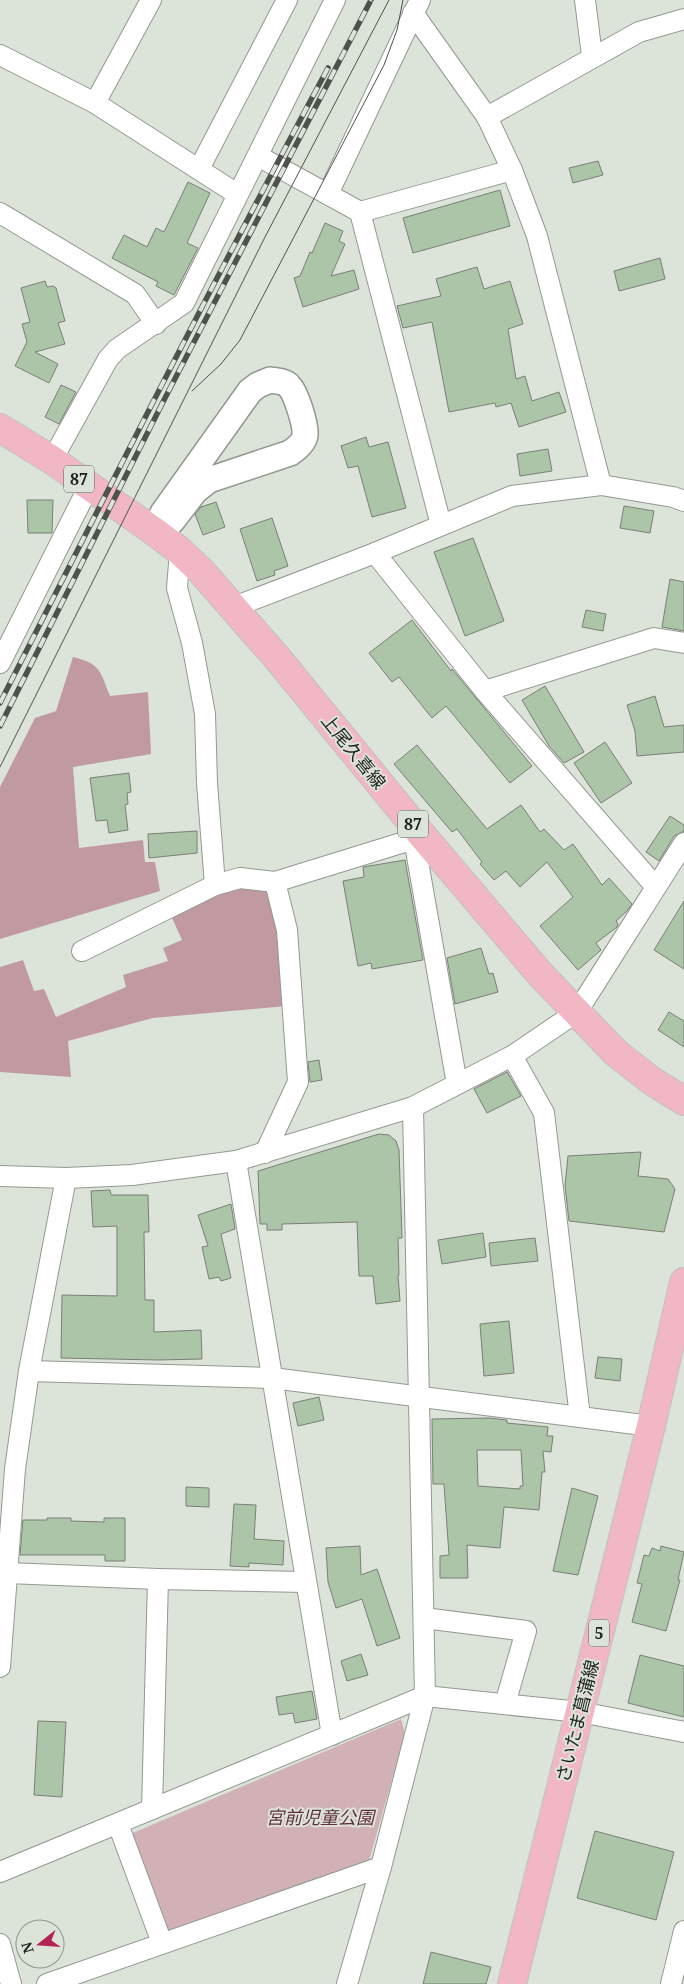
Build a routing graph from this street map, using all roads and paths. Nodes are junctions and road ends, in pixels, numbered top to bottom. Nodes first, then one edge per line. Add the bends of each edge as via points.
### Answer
1 (151, 0) edge
2 (287, 0) edge
3 (334, 0) edge
4 (585, 0) edge
5 (417, 7) edge
6 (684, 19) edge
7 (0, 54) edge
8 (592, 56) junction
9 (96, 103) junction
10 (487, 117) junction
11 (258, 156) junction
12 (199, 170) junction
13 (512, 170) junction
14 (237, 194) junction
15 (328, 194) junction
16 (360, 212) junction
17 (0, 213) edge
18 (156, 324) junction
19 (229, 422) junction
20 (0, 428) edge
21 (52, 460) junction
22 (245, 468) junction
23 (601, 485) junction
24 (89, 486) junction
25 (684, 501) edge
26 (441, 525) junction
27 (155, 532) junction
28 (180, 551) junction
29 (375, 553) junction
30 (234, 607) junction
31 (684, 643) edge
32 (0, 663) edge
33 (485, 692) junction
34 (418, 837) junction
35 (684, 844) edge
36 (274, 882) junction
37 (215, 885) junction
38 (655, 886) junction
39 (82, 952) dead end
40 (577, 1012) junction
41 (512, 1056) junction
42 (457, 1084) junction
43 (684, 1102) edge
44 (413, 1107) junction
45 (265, 1153) junction
46 (236, 1161) junction
47 (0, 1176) edge
48 (66, 1178) junction
49 (684, 1282) edge
50 (29, 1371) junction
51 (272, 1378) junction
52 (419, 1397) junction
53 (580, 1417) junction
54 (651, 1426) junction
55 (7, 1573) junction
56 (158, 1579) junction
57 (306, 1582) junction
58 (424, 1618) junction
59 (0, 1667) edge
60 (425, 1696) junction
61 (505, 1704) junction
62 (580, 1712) junction
63 (684, 1732) edge
64 (332, 1735) junction
65 (152, 1810) junction
66 (118, 1824) junction
67 (381, 1867) junction
68 (0, 1872) edge
69 (684, 1931) edge
70 (162, 1943) junction
71 (0, 1944) edge
72 (11, 1984) edge
73 (47, 1984) edge
74 (347, 1984) edge
75 (512, 1984) edge
76 (671, 1984) edge

1 - 9 street
2 - 12 street
3 - 11 street
4 - 8 street
5 - 10 street
5 - 15 street
6 - 8 street via 638,32
7 - 9 street
8 - 10 street
9 - 12 street
10 - 13 street
11 - 14 street
11 - 15 street
12 - 14 street
13 - 16 street
13 - 23 street via 537,236
14 - 18 street via 184,304
15 - 16 street
16 - 26 street
17 - 18 street via 135,294
18 - 21 street via 117,349 108,359
19 - 22 street via 232,444
19 - 22 street via 250,391 270,380 289,385 295,396 305,437 290,453
19 - 27 street via 162,513
20 - 21 main road, 上尾久喜線 / 87
21 - 24 main road, 上尾久喜線 / 87
22 - 27 street via 209,480 172,521
23 - 25 street
23 - 26 street via 512,496
24 - 27 main road, 上尾久喜線 / 87
24 - 32 street
26 - 29 street
27 - 28 main road, 上尾久喜線 / 87
28 - 30 main road, 上尾久喜線 / 87
28 - 37 street via 177,588 192,643 205,714
29 - 30 street
29 - 33 street
30 - 34 main road, 上尾久喜線 / 87
31 - 33 street via 654,638
33 - 38 street
34 - 36 street
34 - 40 main road, 上尾久喜線 / 87
34 - 42 street
35 - 38 street
36 - 37 street via 240,878
36 - 45 street via 287,930 298,1082
37 - 39 street
38 - 40 street
40 - 41 street
40 - 43 main road, 上尾久喜線 / 87 via 616,1053
41 - 42 street
41 - 53 street via 544,1112
42 - 44 street
44 - 45 street
44 - 52 street
45 - 46 street
46 - 48 street via 132,1175
46 - 51 street
47 - 48 street
48 - 50 street
49 - 54 main road, さいたま菖蒲線 / 5
50 - 51 street
50 - 55 street via 15,1468
51 - 52 street
51 - 57 street
52 - 53 street
52 - 58 street
53 - 54 street
54 - 62 main road, さいたま菖蒲線 / 5
55 - 56 street
55 - 59 street
56 - 57 street
56 - 65 street
57 - 64 street
58 - 60 street
58 - 61 street via 526,1631
60 - 61 street
60 - 64 street
60 - 67 street
61 - 62 street
62 - 63 street
62 - 75 main road, さいたま菖蒲線 / 5
64 - 65 street
65 - 66 street
66 - 68 street
66 - 70 street
67 - 70 street
67 - 74 street
69 - 76 street
70 - 73 street
71 - 72 street

